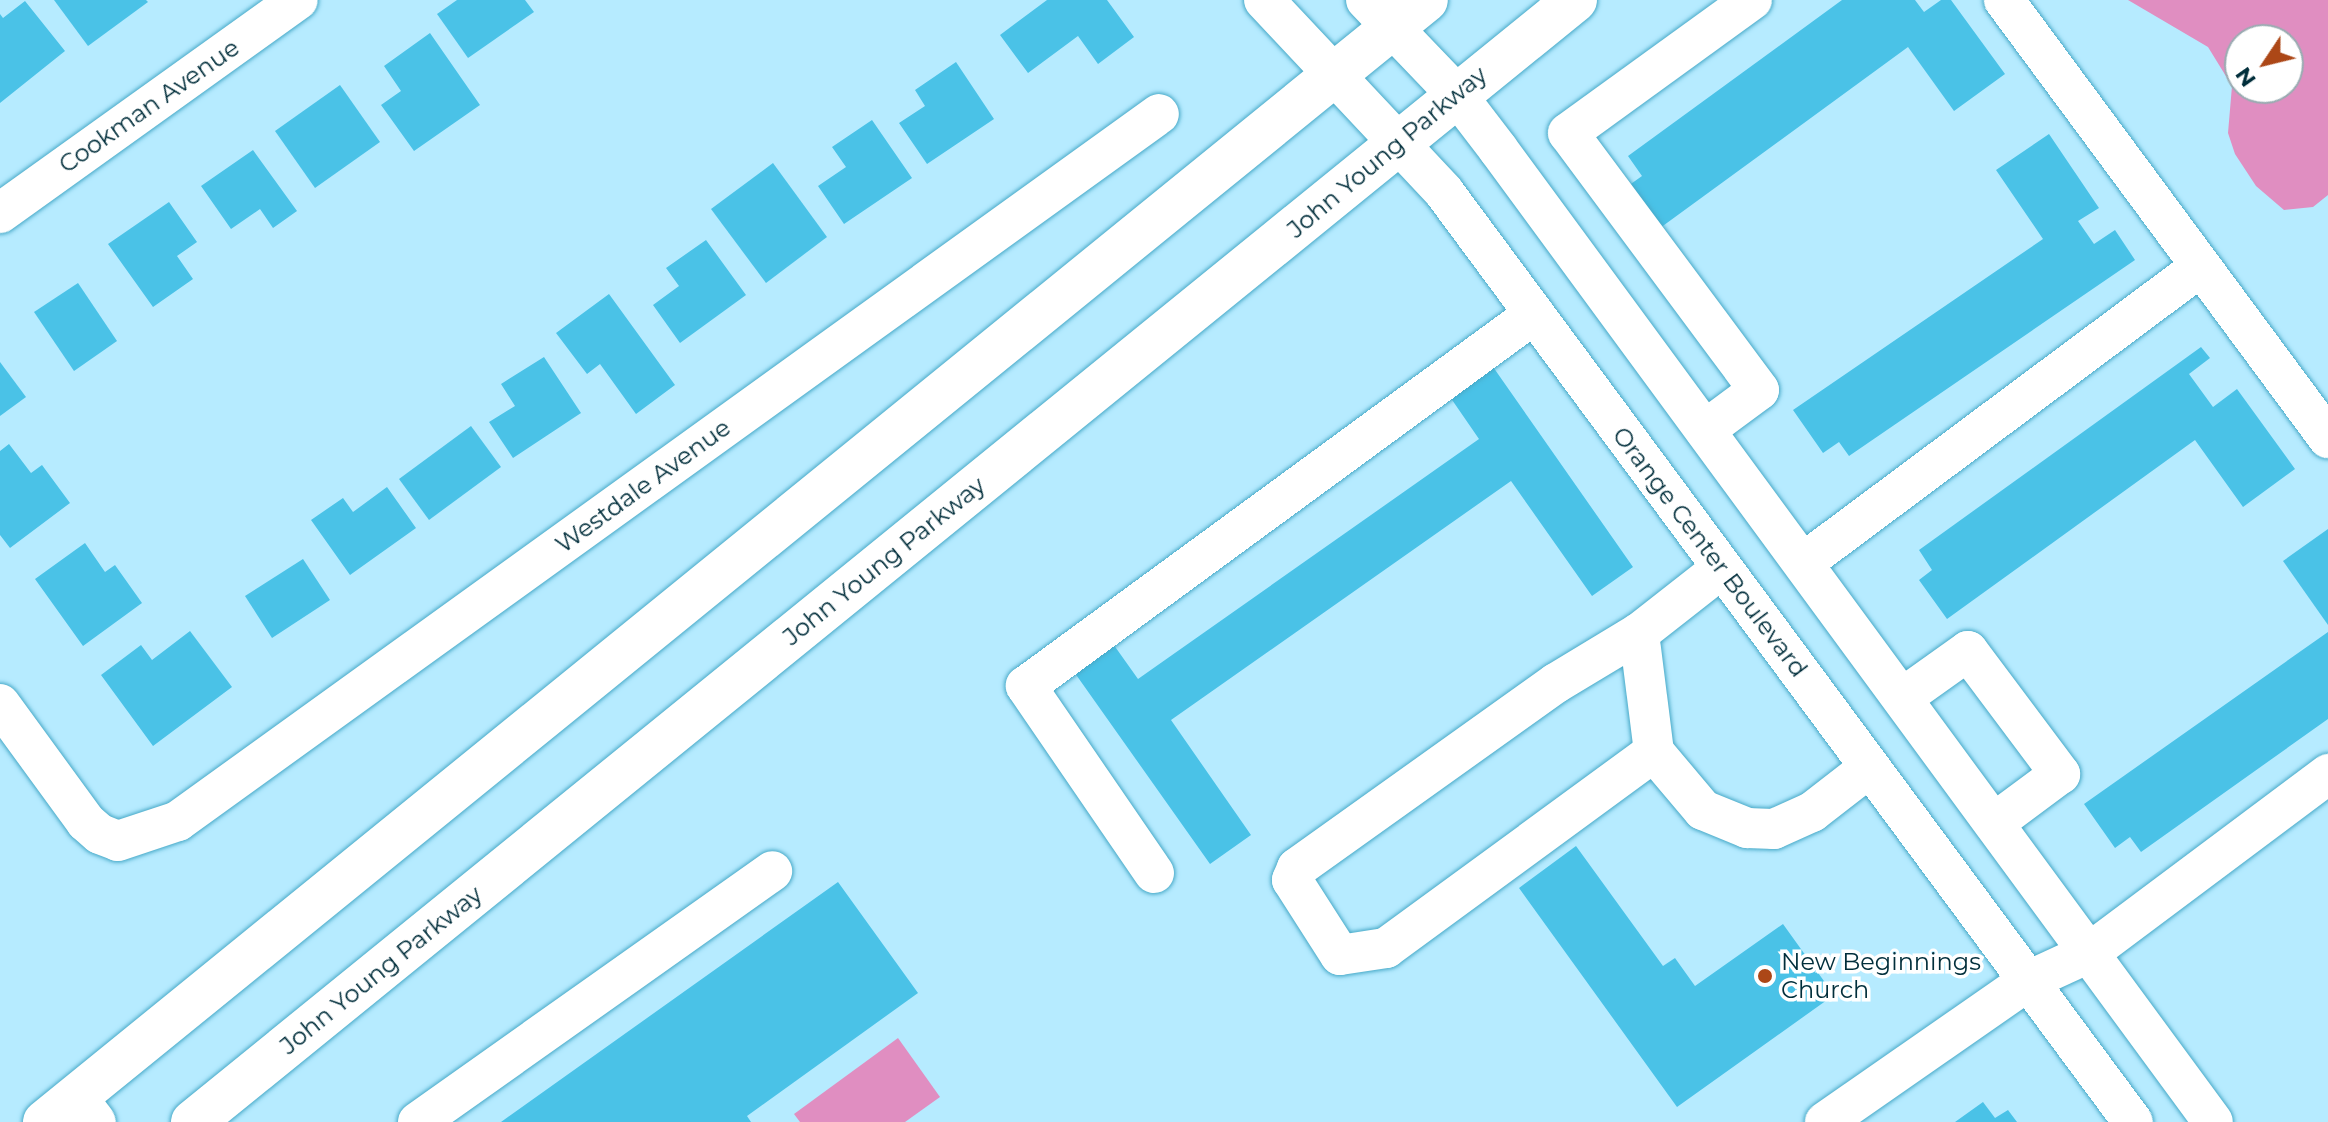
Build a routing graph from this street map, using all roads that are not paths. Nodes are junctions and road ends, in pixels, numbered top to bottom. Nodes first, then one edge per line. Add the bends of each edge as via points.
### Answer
1 (298, 0) edge
2 (1264, 0) edge
3 (1575, 0) edge
4 (1752, 0) edge
5 (2004, 0) edge
6 (1395, 9) edge
7 (1333, 71) junction
8 (1456, 94) junction
9 (1159, 114) dead end
10 (1400, 143) junction
11 (0, 213) edge
12 (2200, 267) junction
13 (1670, 268) junction
14 (1615, 308) junction
15 (1534, 314) junction
16 (1705, 430) junction
17 (2328, 438) edge
18 (1803, 563) junction
19 (1722, 568) junction
20 (1639, 633) junction
21 (1902, 698) junction
22 (0, 704) edge
23 (1654, 752) junction
24 (1870, 767) junction
25 (2328, 774) edge
26 (1994, 823) junction
27 (772, 871) dead end
28 (1154, 873) dead end
29 (2089, 953) junction
30 (2028, 981) junction
31 (72, 1114) edge
32 (193, 1122) edge
33 (418, 1122) edge
34 (1825, 1122) edge
35 (2133, 1122) edge
36 (2213, 1122) edge

1 - 11 street, Cookman Avenue
2 - 7 street, Orange Center Boulevard
3 - 8 main road, John Young Parkway
4 - 13 street via 1568,133
5 - 12 street
6 - 7 main road
6 - 8 street
7 - 10 street, Orange Center Boulevard
7 - 31 main road
8 - 10 main road, John Young Parkway
8 - 14 street
9 - 22 street, Westdale Avenue via 178,821 118,841 86,822
10 - 15 street, Orange Center Boulevard via 1444,192
10 - 32 main road, John Young Parkway
12 - 17 street
12 - 18 street
13 - 14 street
13 - 16 street via 1759,390
14 - 16 street
15 - 19 street, Orange Center Boulevard
15 - 28 street via 1026,686
16 - 18 street
18 - 21 street
19 - 20 street
19 - 24 street, Orange Center Boulevard
20 - 23 street
20 - 23 street via 1504,720 1297,868 1292,880 1340,955 1386,948
21 - 26 street
21 - 26 street via 1968,651 2060,774
23 - 24 street via 1703,810 1747,828 1774,829 1812,812
24 - 30 street, Orange Center Boulevard
25 - 29 street
26 - 29 street
27 - 33 street
29 - 30 street
29 - 36 street
30 - 34 street
30 - 35 street, Orange Center Boulevard

